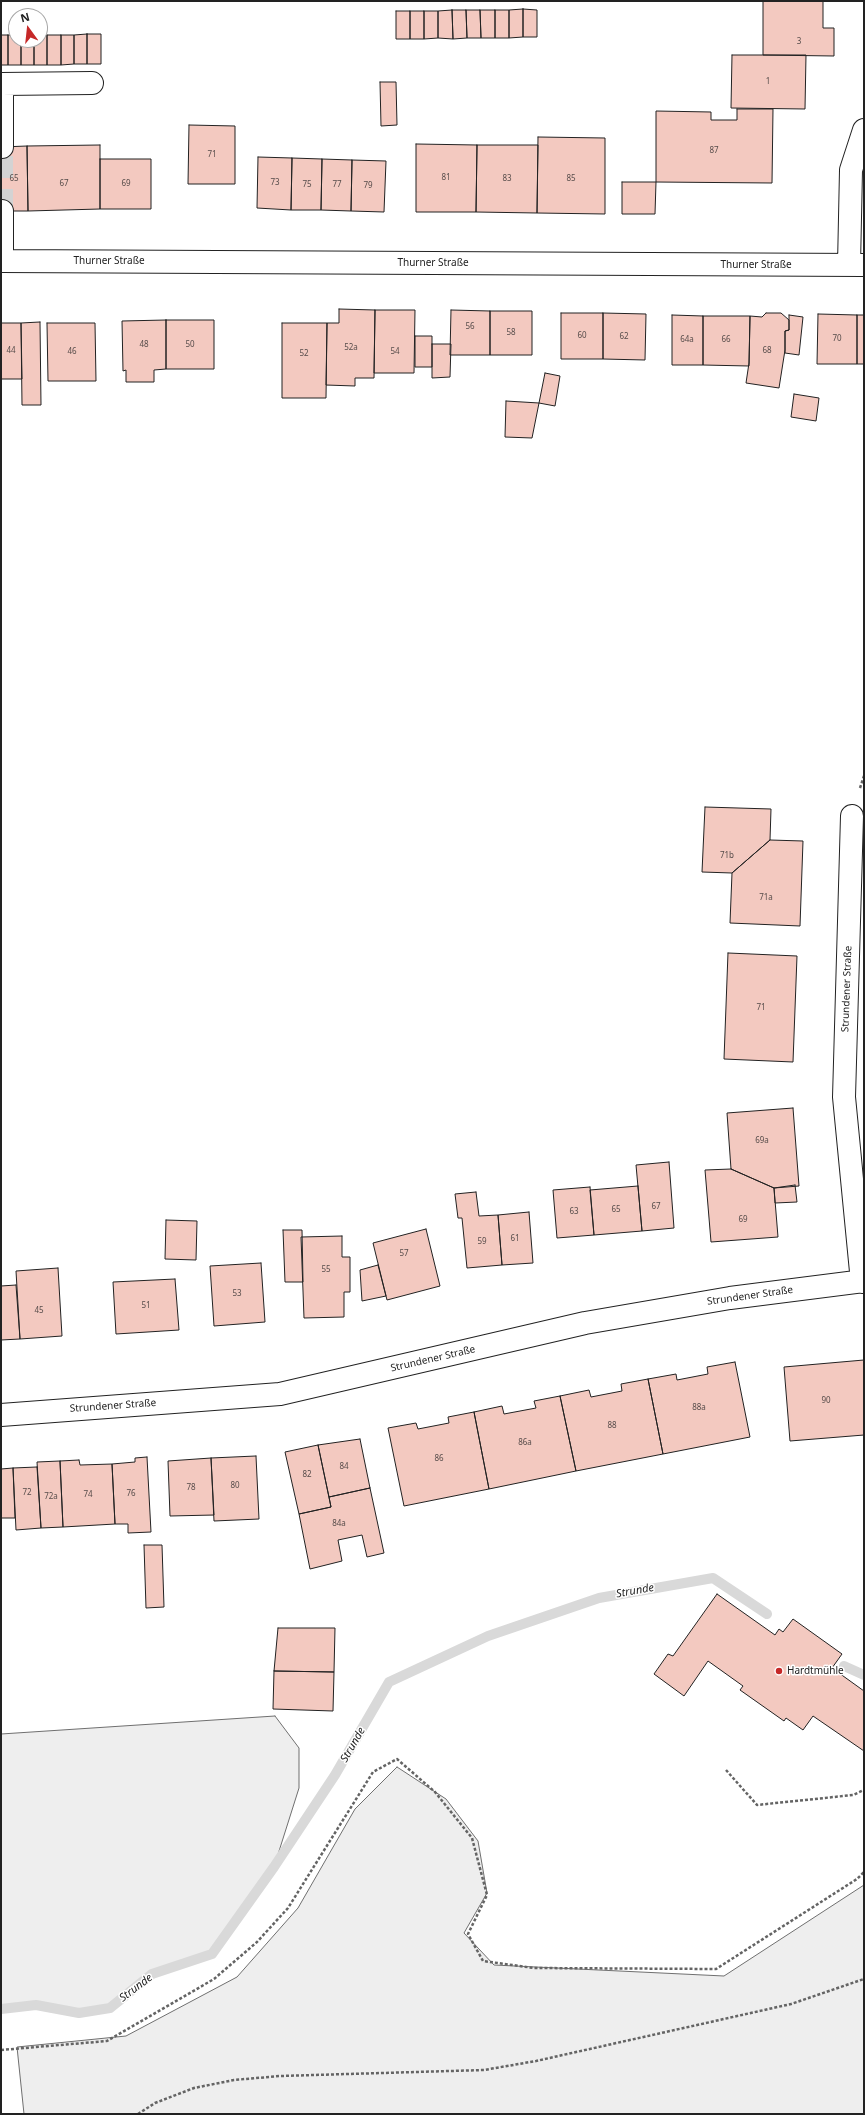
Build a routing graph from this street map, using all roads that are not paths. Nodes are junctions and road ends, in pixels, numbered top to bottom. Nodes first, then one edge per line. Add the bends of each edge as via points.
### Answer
1 (92, 83) dead end
2 (864, 130) edge
3 (2, 147) edge
4 (2, 211) edge
5 (1, 261) edge
6 (857, 265) edge
7 (852, 816) dead end
8 (863, 1282) edge
9 (1, 1415) edge

1 - 3 street via 2,84
2 - 6 street via 851,170
4 - 5 street
5 - 6 street, Thurner Straße
7 - 8 street, Strundener Straße via 844,1098
8 - 9 street, Strundener Straße via 730,1298 585,1324 280,1394

